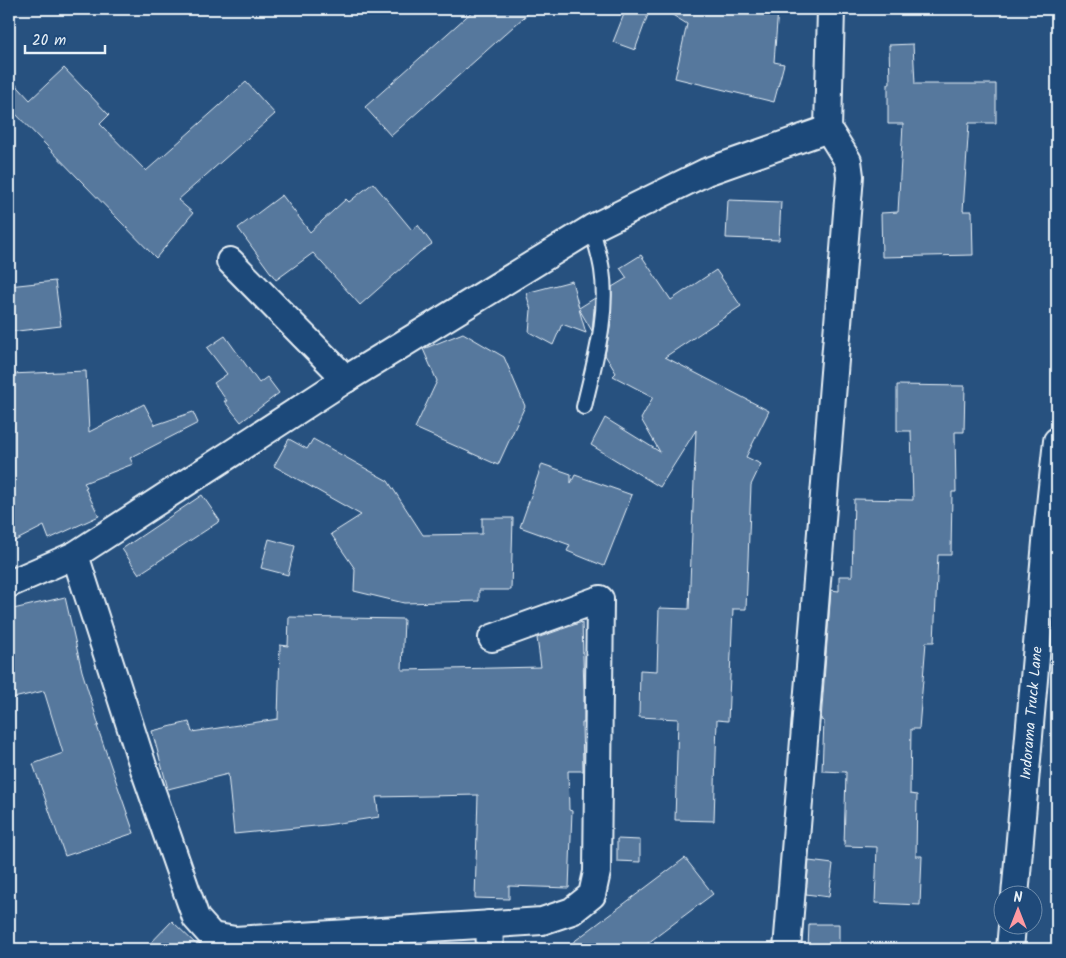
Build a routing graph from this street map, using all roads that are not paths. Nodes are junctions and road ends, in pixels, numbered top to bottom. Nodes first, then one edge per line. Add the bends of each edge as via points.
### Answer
1 (831, 9) edge
2 (828, 129) junction
3 (592, 228) junction
4 (230, 261) dead end
5 (346, 379) junction
6 (584, 407) dead end
7 (1057, 441) edge
8 (75, 555) junction
9 (9, 584) edge
10 (492, 638) dead end
11 (1016, 886) edge
12 (1011, 936) edge
13 (489, 937) edge
14 (787, 949) edge
15 (1010, 949) edge

1 - 2 street
2 - 3 street via 706,172
2 - 14 street via 848,161 850,176
3 - 5 street
3 - 6 lane via 602,269 604,304
4 - 5 street
5 - 8 street
7 - 11 street, Indorama Truck Lane
8 - 9 street
8 - 13 street via 196,918 212,936 235,940
10 - 13 street via 600,599 597,872 592,895 572,911
12 - 15 street

